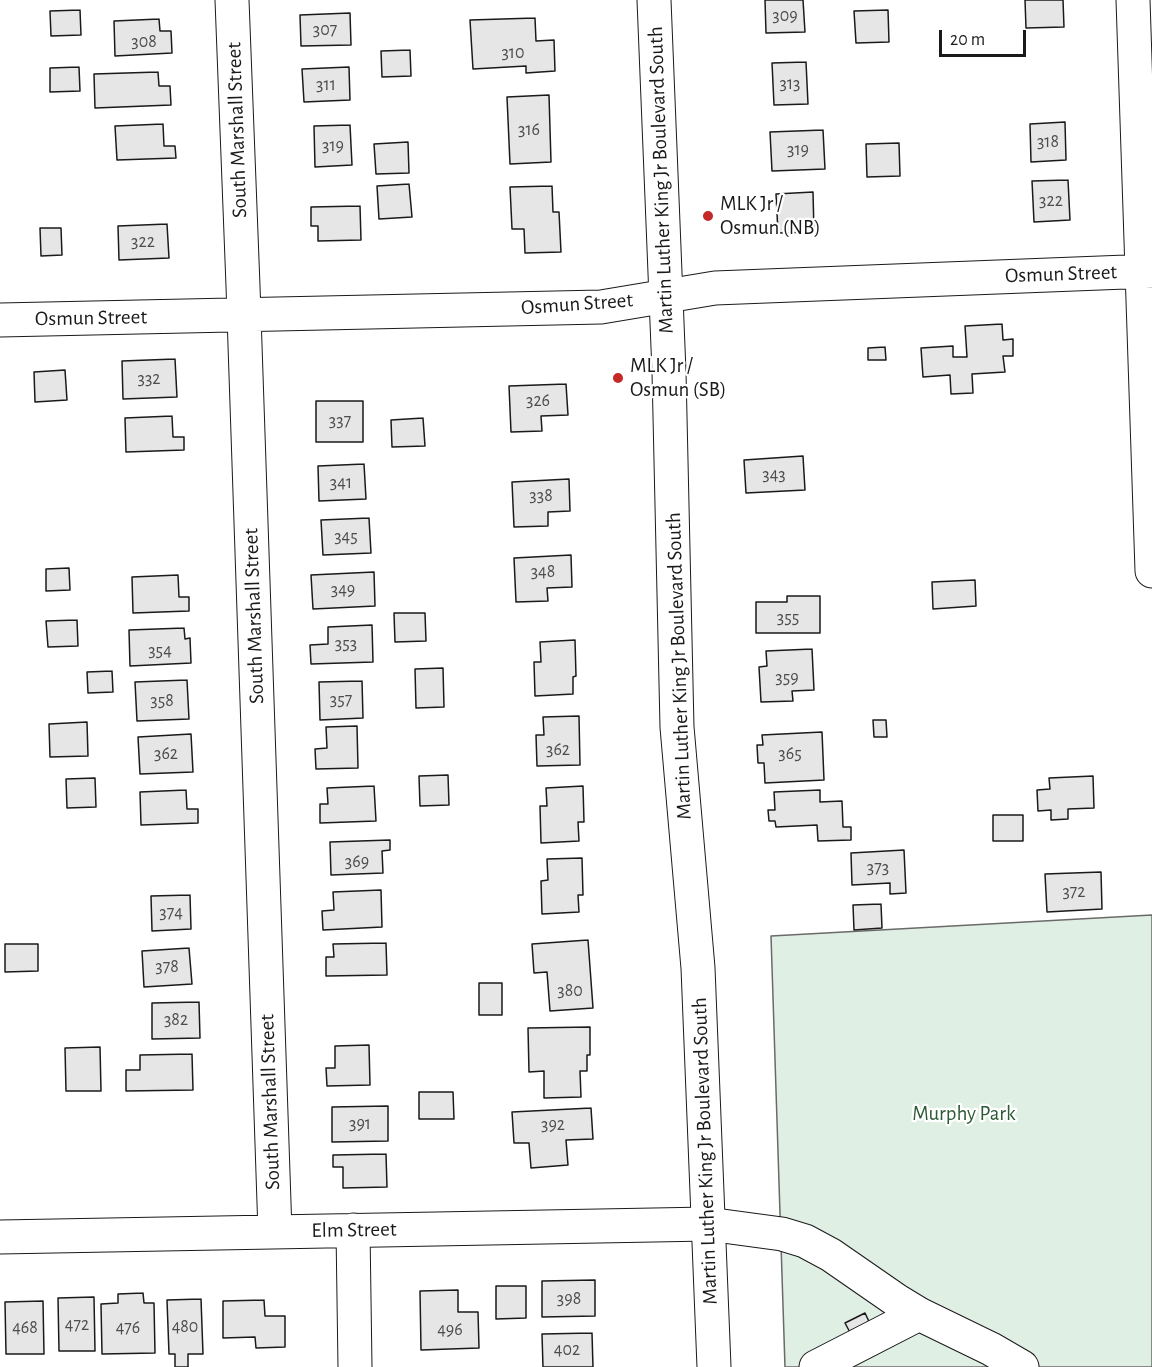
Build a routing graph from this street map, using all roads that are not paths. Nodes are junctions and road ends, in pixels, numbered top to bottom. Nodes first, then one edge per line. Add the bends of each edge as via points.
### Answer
1 (232, 0) edge
2 (654, 0) edge
3 (1133, 0) edge
4 (1147, 271) edge
5 (665, 296) junction
6 (243, 315) junction
7 (0, 320) edge
8 (1152, 571) edge
9 (708, 1224) junction
10 (353, 1230) junction
11 (274, 1232) junction
12 (0, 1237) edge
13 (919, 1314) junction
14 (355, 1367) edge
15 (714, 1367) edge
16 (816, 1367) edge
17 (1022, 1367) edge

1 - 6 street, South Marshall Street
2 - 5 street, Martin Luther King Jr Boulevard South
3 - 4 street
4 - 5 street, Osmun Street via 715,288
4 - 8 street
5 - 6 street, Osmun Street via 601,307
5 - 9 street, Martin Luther King Jr Boulevard South via 677,728 698,968
6 - 7 street, Osmun Street
6 - 11 street, South Marshall Street
9 - 10 street, Elm Street
9 - 13 street, Elm Street via 805,1241
9 - 15 street, Martin Luther King Jr Boulevard South
10 - 11 street, Elm Street
10 - 14 street
11 - 12 street, Elm Street
13 - 16 street
13 - 17 street, Elm Street

